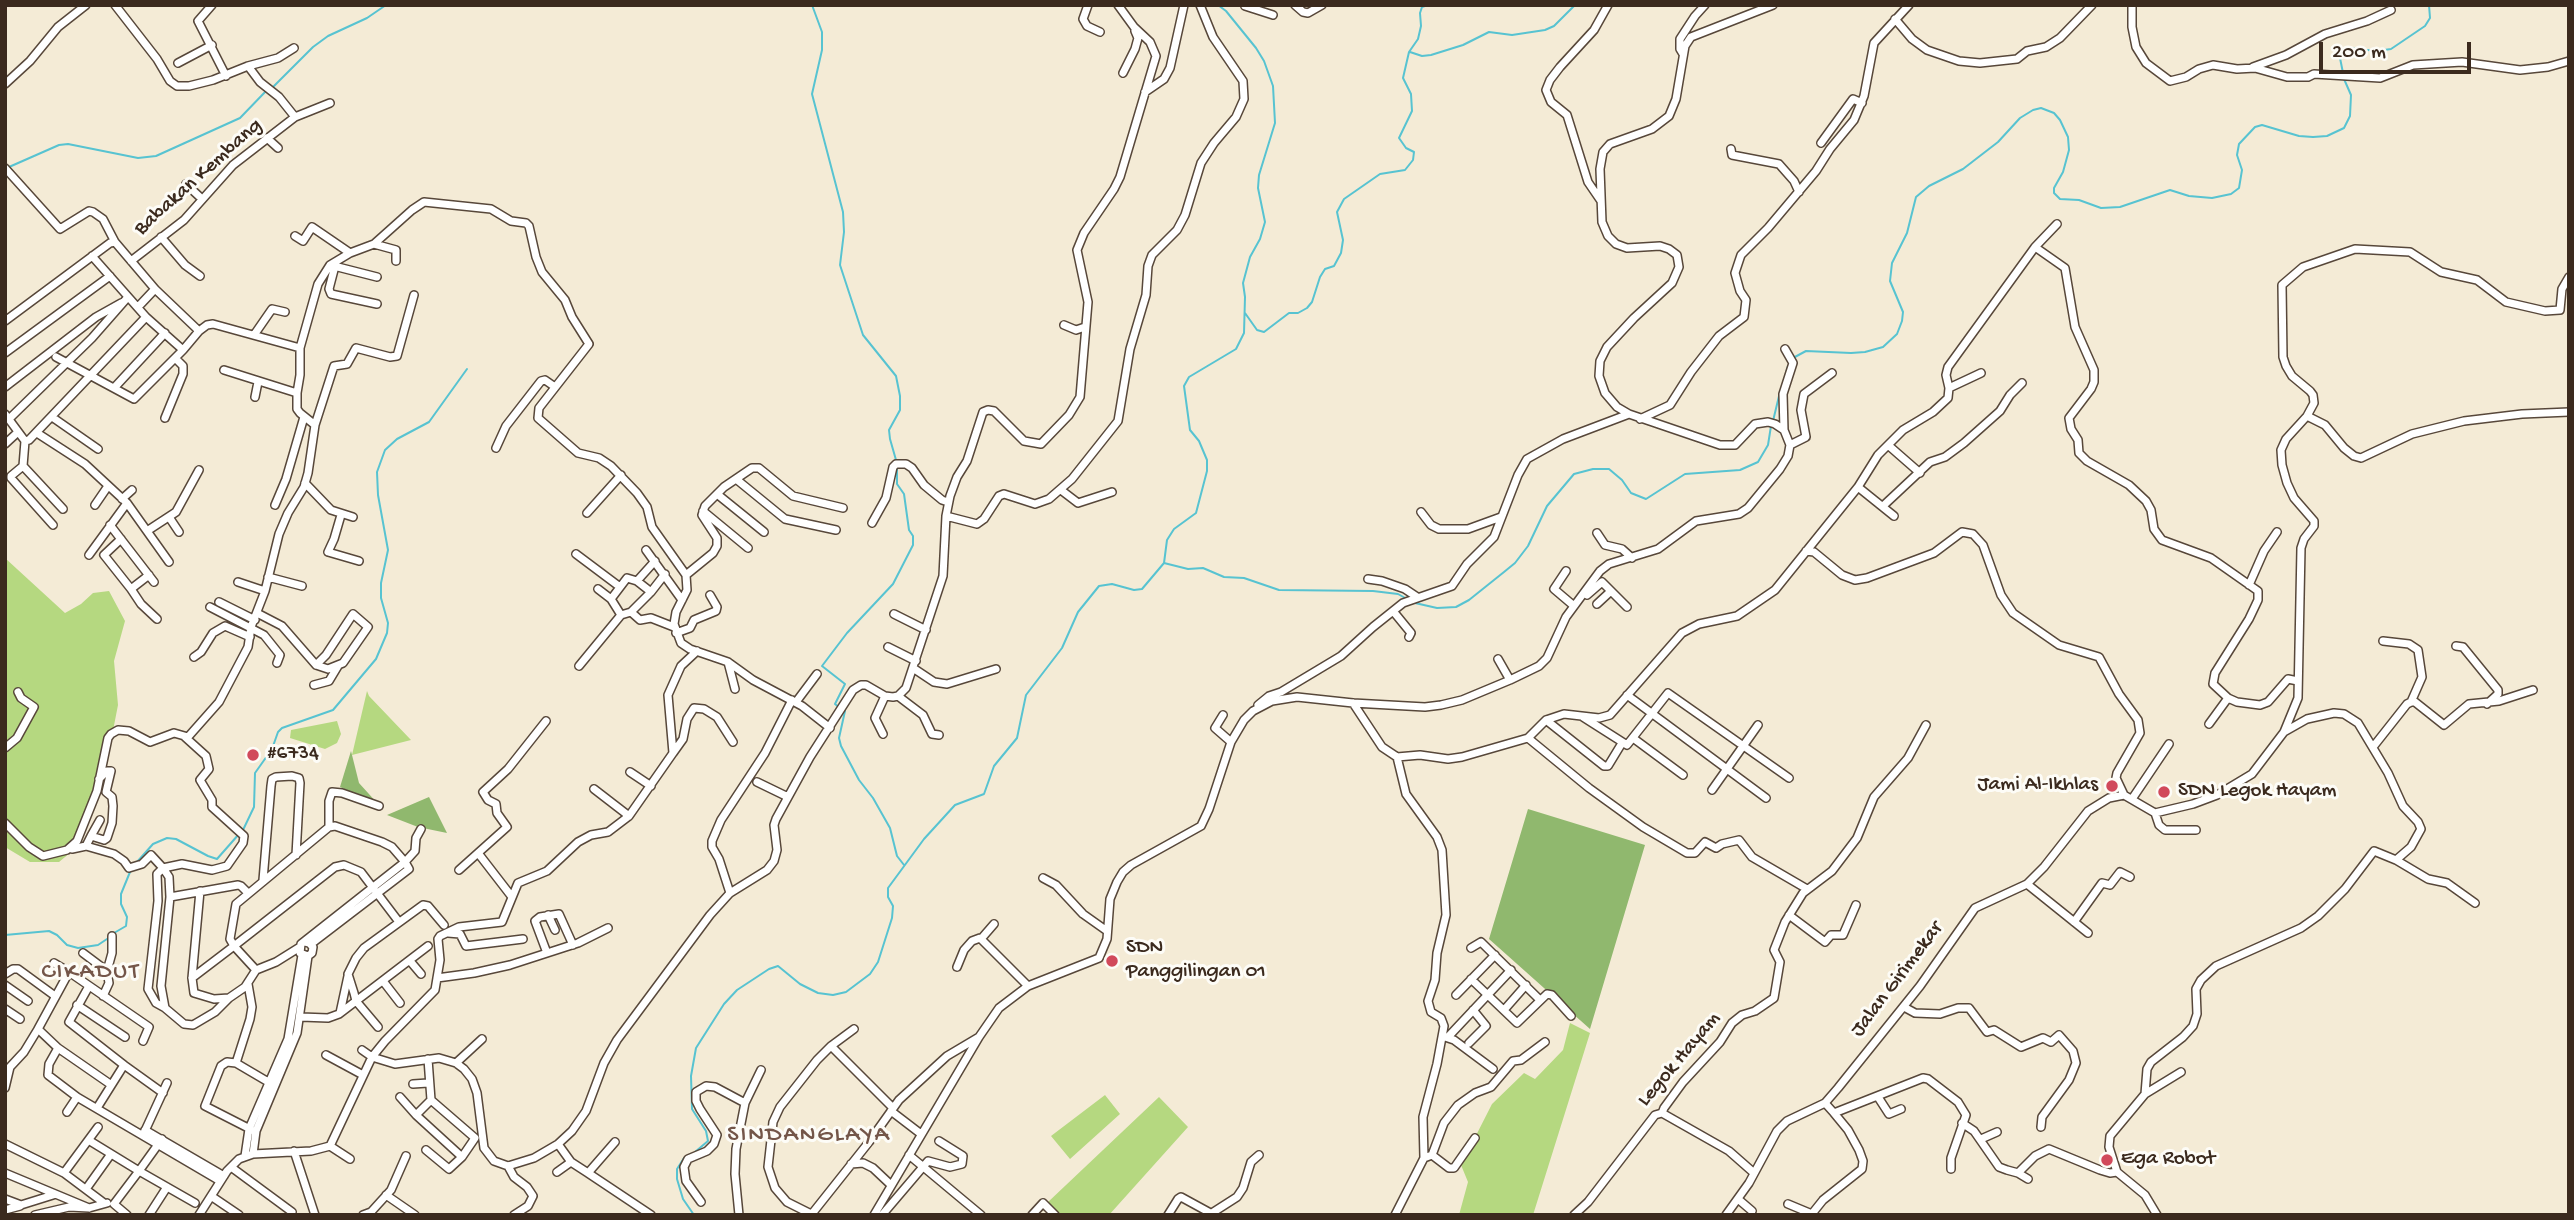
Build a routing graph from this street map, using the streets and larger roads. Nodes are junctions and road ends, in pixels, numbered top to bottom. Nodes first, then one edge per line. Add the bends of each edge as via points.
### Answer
1 (86, 5) edge
2 (115, 5) edge
3 (212, 5) edge
4 (1088, 5) edge
5 (1118, 5) edge
6 (1184, 5) edge
7 (1200, 5) edge
8 (1295, 5) edge
9 (1322, 5) edge
10 (1608, 5) edge
11 (1705, 5) edge
12 (1773, 5) edge
13 (1909, 5) edge
14 (2092, 5) edge
15 (2133, 5) edge
16 (1246, 6) edge
17 (2390, 10) dead end
18 (1273, 15) dead end
19 (1895, 19) junction
20 (1134, 27) junction
21 (1100, 32) dead end
22 (212, 45) junction
23 (294, 48) dead end
24 (1683, 55) junction
25 (2569, 61) edge
26 (178, 63) dead end
27 (248, 66) junction
28 (2249, 69) junction
29 (1123, 73) dead end
30 (226, 76) junction
31 (5, 84) edge
32 (1145, 92) junction
33 (330, 103) dead end
34 (1862, 103) junction
35 (295, 117) junction
36 (267, 138) junction
37 (1821, 143) dead end
38 (278, 148) dead end
39 (1731, 149) dead end
40 (5, 168) edge
41 (186, 184) dead end
42 (1799, 192) junction
43 (202, 199) junction
44 (1601, 201) junction
45 (2057, 224) dead end
46 (295, 236) dead end
47 (161, 237) junction
48 (115, 242) junction
49 (374, 244) junction
50 (2035, 247) junction
51 (350, 253) junction
52 (92, 256) junction
53 (131, 261) junction
54 (396, 261) dead end
55 (332, 266) junction
56 (110, 276) junction
57 (200, 276) dead end
58 (377, 276) dead end
59 (2569, 277) edge
60 (155, 289) junction
61 (414, 295) dead end
62 (128, 297) junction
63 (121, 303) junction
64 (377, 304) dead end
65 (138, 307) junction
66 (285, 312) dead end
67 (146, 317) junction
68 (5, 321) edge
69 (1063, 325) dead end
70 (1085, 327) junction
71 (200, 331) junction
72 (165, 333) junction
73 (254, 335) junction
74 (300, 348) junction
75 (1785, 349) dead end
76 (183, 350) junction
77 (5, 353) edge
78 (56, 358) dead end
79 (175, 358) junction
80 (67, 364) junction
81 (224, 370) dead end
82 (1832, 373) dead end
83 (1981, 373) dead end
84 (89, 376) junction
85 (258, 382) junction
86 (2022, 383) dead end
87 (5, 387) edge
88 (555, 387) junction
89 (114, 388) junction
90 (1949, 388) junction
91 (296, 393) junction
92 (255, 397) dead end
93 (2569, 412) edge
94 (1629, 414) junction
95 (2307, 416) junction
96 (7, 417) edge
97 (52, 417) junction
98 (304, 417) junction
99 (165, 418) dead end
100 (1640, 419) junction
101 (316, 425) junction
102 (1784, 430) junction
103 (18, 432) junction
104 (37, 433) junction
105 (25, 441) junction
106 (5, 444) edge
107 (1888, 444) junction
108 (1790, 445) junction
109 (496, 448) dead end
110 (98, 449) dead end
111 (23, 466) junction
112 (199, 470) dead end
113 (1920, 472) junction
114 (621, 475) junction
115 (736, 479) junction
116 (305, 483) junction
117 (108, 486) junction
118 (1858, 487) junction
119 (132, 490) dead end
120 (1061, 490) junction
121 (1112, 492) dead end
122 (717, 494) junction
123 (124, 501) junction
124 (948, 502) junction
125 (95, 505) dead end
126 (275, 505) dead end
127 (1883, 506) junction
128 (843, 508) dead end
129 (63, 509) dead end
130 (702, 510) junction
131 (1421, 512) dead end
132 (587, 513) dead end
133 (341, 515) junction
134 (946, 516) junction
135 (1894, 516) dead end
136 (169, 517) junction
137 (353, 517) dead end
138 (1501, 517) junction
139 (873, 523) dead end
140 (53, 525) dead end
141 (110, 525) junction
142 (836, 530) dead end
143 (147, 531) junction
144 (179, 532) dead end
145 (764, 532) dead end
146 (2277, 532) dead end
147 (1597, 533) dead end
148 (121, 539) junction
149 (748, 548) dead end
150 (646, 550) dead end
151 (1807, 551) junction
152 (576, 554) dead end
153 (89, 555) dead end
154 (1632, 558) junction
155 (359, 561) dead end
156 (655, 561) junction
157 (169, 562) dead end
158 (1566, 572) dead end
159 (665, 574) junction
160 (686, 575) junction
161 (268, 577) junction
162 (1368, 579) dead end
163 (636, 581) junction
164 (238, 582) dead end
165 (2249, 584) junction
166 (302, 586) dead end
167 (620, 587) junction
168 (131, 589) junction
169 (598, 589) dead end
170 (265, 591) junction
171 (1611, 591) junction
172 (651, 592) junction
173 (1583, 594) junction
174 (710, 595) dead end
175 (1417, 597) junction
176 (611, 599) junction
177 (682, 600) junction
178 (219, 602) dead end
179 (1597, 604) dead end
180 (1574, 606) junction
181 (210, 607) dead end
182 (1626, 607) dead end
183 (1393, 611) junction
184 (631, 612) junction
185 (894, 614) dead end
186 (621, 615) junction
187 (157, 619) dead end
188 (254, 620) junction
189 (675, 630) junction
190 (926, 631) junction
191 (250, 637) junction
192 (1409, 637) dead end
193 (2383, 640) dead end
194 (2456, 646) dead end
195 (888, 647) dead end
196 (696, 651) junction
197 (194, 657) dead end
198 (1498, 659) dead end
199 (728, 662) junction
200 (278, 663) dead end
201 (915, 665) junction
202 (316, 666) junction
203 (579, 666) dead end
204 (996, 669) dead end
205 (330, 673) junction
206 (817, 674) dead end
207 (1510, 680) junction
208 (2298, 681) junction
209 (314, 685) dead end
210 (735, 689) dead end
211 (2533, 690) dead end
212 (18, 692) dead end
213 (1627, 695) junction
214 (885, 696) junction
215 (898, 696) junction
216 (2228, 698) junction
217 (794, 701) junction
218 (2411, 702) junction
219 (1353, 704) junction
220 (2487, 704) junction
221 (1253, 710) junction
222 (1580, 714) junction
223 (1652, 714) junction
224 (1223, 715) dead end
225 (1546, 720) junction
226 (546, 722) dead end
227 (1926, 724) dead end
228 (2209, 724) dead end
229 (1758, 725) dead end
230 (831, 728) junction
231 (2284, 733) junction
232 (883, 734) dead end
233 (939, 735) dead end
234 (185, 737) junction
235 (1528, 738) junction
236 (1633, 738) junction
237 (1231, 742) junction
238 (733, 743) dead end
239 (1622, 743) junction
240 (2169, 744) dead end
241 (1743, 746) junction
242 (2373, 747) junction
243 (5, 748) edge
244 (673, 753) junction
245 (1397, 757) junction
246 (1727, 769) junction
247 (630, 772) dead end
248 (1683, 775) dead end
249 (1789, 778) dead end
250 (98, 780) junction
251 (757, 782) dead end
252 (651, 786) junction
253 (594, 789) dead end
254 (1712, 790) dead end
255 (788, 797) junction
256 (2128, 797) junction
257 (1766, 798) dead end
258 (379, 806) dead end
259 (2155, 813) junction
260 (629, 817) junction
261 (100, 820) dead end
262 (5, 823) edge
263 (329, 827) junction
264 (421, 829) dead end
265 (2196, 830) dead end
266 (90, 836) junction
267 (86, 846) junction
268 (67, 849) junction
269 (478, 853) junction
270 (296, 855) junction
271 (2396, 860) junction
272 (405, 862) junction
273 (163, 868) junction
274 (459, 870) dead end
275 (2130, 877) dead end
276 (1043, 878) dead end
277 (263, 880) junction
278 (2027, 884) junction
279 (1807, 888) junction
280 (375, 890) junction
281 (200, 891) junction
282 (248, 893) junction
283 (730, 893) junction
284 (170, 897) junction
285 (512, 897) junction
286 (2475, 903) dead end
287 (1856, 905) dead end
288 (548, 915) junction
289 (1789, 915) junction
290 (398, 922) junction
291 (2074, 922) junction
292 (994, 924) dead end
293 (608, 928) dead end
294 (444, 929) junction
295 (555, 930) dead end
296 (1107, 931) junction
297 (2088, 933) dead end
298 (112, 936) dead end
299 (980, 938) junction
300 (523, 939) dead end
301 (573, 944) junction
302 (233, 946) junction
303 (428, 946) dead end
304 (1471, 948) dead end
305 (305, 949) junction
306 (83, 953) dead end
307 (547, 953) junction
308 (1494, 955) junction
309 (410, 961) junction
310 (54, 963) dead end
311 (957, 967) dead end
312 (256, 970) junction
313 (1511, 970) junction
314 (107, 971) junction
315 (69, 972) junction
316 (5, 974) edge
317 (348, 974) junction
318 (421, 974) dead end
319 (192, 978) junction
320 (437, 978) junction
321 (1471, 979) junction
322 (383, 981) junction
323 (248, 984) junction
324 (1525, 985) junction
325 (6, 986) edge
326 (89, 986) junction
327 (1028, 986) junction
328 (1456, 995) dead end
329 (1487, 995) junction
330 (55, 996) junction
331 (103, 996) junction
332 (232, 996) junction
333 (1540, 1000) junction
334 (28, 1001) dead end
335 (356, 1001) junction
336 (400, 1003) dead end
337 (77, 1005) junction
338 (252, 1007) junction
339 (1904, 1007) junction
340 (165, 1008) junction
341 (5, 1009) edge
342 (1473, 1010) junction
343 (1504, 1010) junction
344 (340, 1013) junction
345 (1571, 1016) dead end
346 (301, 1017) junction
347 (20, 1019) dead end
348 (378, 1027) dead end
349 (854, 1028) dead end
350 (38, 1029) junction
351 (125, 1037) dead end
352 (979, 1037) junction
353 (1444, 1037) junction
354 (482, 1039) dead end
355 (143, 1041) dead end
356 (1545, 1042) dead end
357 (1469, 1043) dead end
358 (831, 1046) junction
359 (58, 1048) junction
360 (362, 1050) dead end
361 (326, 1055) dead end
362 (373, 1057) junction
363 (428, 1059) junction
364 (236, 1063) junction
365 (456, 1063) junction
366 (124, 1065) junction
367 (1493, 1069) dead end
368 (761, 1070) dead end
369 (2180, 1072) dead end
370 (363, 1075) junction
371 (167, 1083) dead end
372 (271, 1083) junction
373 (428, 1083) junction
374 (110, 1084) junction
375 (413, 1084) dead end
376 (5, 1088) edge
377 (163, 1093) junction
378 (2145, 1094) junction
379 (77, 1097) junction
380 (400, 1097) dead end
381 (1878, 1097) junction
382 (431, 1100) junction
383 (1825, 1102) junction
384 (745, 1103) junction
385 (97, 1108) junction
386 (892, 1109) junction
387 (1901, 1109) dead end
388 (68, 1112) dead end
389 (1662, 1113) junction
390 (1834, 1113) junction
391 (416, 1115) junction
392 (1962, 1123) junction
393 (98, 1127) dead end
394 (2042, 1127) dead end
395 (253, 1130) junction
396 (144, 1132) junction
397 (1997, 1132) dead end
398 (921, 1134) junction
399 (1475, 1138) dead end
400 (1981, 1139) junction
401 (90, 1141) junction
402 (939, 1141) dead end
403 (160, 1142) junction
404 (615, 1142) dead end
405 (5, 1144) edge
406 (558, 1144) junction
407 (330, 1146) junction
408 (425, 1150) dead end
409 (294, 1151) junction
410 (111, 1154) junction
411 (249, 1155) junction
412 (909, 1155) junction
413 (1259, 1155) dead end
414 (407, 1156) dead end
415 (1428, 1156) junction
416 (462, 1157) junction
417 (349, 1158) dead end
418 (571, 1162) junction
419 (851, 1164) junction
420 (923, 1165) junction
421 (508, 1166) junction
422 (231, 1167) junction
423 (1951, 1169) dead end
424 (139, 1171) junction
425 (557, 1172) dead end
426 (2018, 1172) junction
427 (2117, 1172) junction
428 (5, 1173) edge
429 (64, 1173) junction
430 (588, 1173) junction
431 (1754, 1173) junction
432 (222, 1178) junction
433 (2028, 1179) dead end
434 (891, 1185) junction
435 (167, 1187) junction
436 (86, 1189) junction
437 (53, 1195) junction
438 (386, 1195) junction
439 (211, 1196) junction
440 (5, 1199) edge
441 (1738, 1199) junction
442 (701, 1202) dead end
443 (104, 1203) junction
444 (195, 1203) dead end
445 (114, 1204) junction
446 (1788, 1204) dead end
447 (20, 1205) junction
448 (89, 1208) junction
449 (5, 1210) edge
450 (1752, 1211) dead end
451 (292, 1212) dead end
452 (1210, 1213) edge
453 (367, 1214) edge
454 (811, 1214) edge
455 (1812, 1214) edge
456 (35, 1215) edge
457 (127, 1215) edge
458 (149, 1215) edge
459 (199, 1215) edge
460 (239, 1215) edge
461 (314, 1215) edge
462 (415, 1215) edge
463 (514, 1215) edge
464 (651, 1215) edge
465 (739, 1215) edge
466 (874, 1215) edge
467 (882, 1215) edge
468 (981, 1215) edge
469 (1032, 1215) edge
470 (1055, 1215) edge
471 (1168, 1215) edge
472 (1395, 1215) edge
473 (1574, 1215) edge
474 (1726, 1215) edge
475 (2157, 1215) edge

1 - 31 street via 58,27
2 - 30 street via 177,86
3 - 22 street via 198,20
4 - 21 street via 1083,19
5 - 20 street
6 - 32 street via 1170,68 1164,79
7 - 120 street via 1213,37 1243,81 1242,107 1201,163 1177,230 1152,255 1118,421
8 - 9 street via 1308,13
10 - 44 street via 1546,90 1567,115 1588,182
11 - 24 street via 1680,40
12 - 24 street via 1696,33 1686,43
13 - 19 street
14 - 19 street via 2046,47 2027,51 2017,59 1980,63 1927,50
15 - 28 street via 2136,47 2165,79 2176,80 2213,65
16 - 18 street
17 - 28 street
19 - 34 street via 1873,46
20 - 29 street via 1137,44
20 - 32 street via 1150,42 1156,56
22 - 26 street
22 - 30 street
23 - 27 street
24 - 44 street via 1669,116 1651,129 1610,144 1603,152
25 - 28 street via 2520,70 2462,62 2413,65 2380,78 2287,77
27 - 30 street
27 - 35 street, Babakan Kembang
32 - 70 street via 1114,189 1077,250 1088,302
33 - 35 street
34 - 37 street via 1853,99
34 - 42 street
35 - 36 street, Babakan Kembang via 281,133
36 - 38 street
36 - 43 street, Babakan Kembang via 233,165
39 - 42 street via 1732,155 1779,163
40 - 48 street via 60,229 89,211 103,219
41 - 43 street
42 - 100 street via 1736,265 1736,281 1747,306 1744,317 1719,336 1670,405
43 - 47 street, Babakan Kembang
44 - 94 street via 1604,228 1616,244 1636,249 1660,246 1678,259 1672,283 1615,337 1600,361 1599,381 1605,393
45 - 50 street
46 - 51 street via 303,241 312,227
47 - 53 street, Babakan Kembang
47 - 57 street
48 - 52 street
48 - 53 street
49 - 51 street
49 - 54 street via 396,250
49 - 88 street via 424,202 491,209 526,223 542,272 565,300 589,344
50 - 90 street via 1948,367
50 - 165 street via 2065,268 2076,327 2094,370 2091,389 2069,418 2079,453 2139,493 2162,540 2211,558
51 - 55 street
52 - 56 street
52 - 68 street
53 - 60 street
55 - 58 street
55 - 64 street via 331,294
55 - 74 street via 318,284
56 - 62 street
56 - 77 street
59 - 95 street via 2562,289 2560,310 2545,311 2506,302 2476,280 2441,272 2410,251 2355,249 2304,267 2282,285 2283,357 2292,376 2314,395
60 - 65 street
60 - 71 street
61 - 101 street via 397,356 356,348 347,364 334,366
62 - 63 street
62 - 65 street
63 - 80 street
63 - 87 street
65 - 67 street
66 - 73 street via 272,309
67 - 72 street
67 - 84 street
69 - 70 street via 1076,330
70 - 124 street via 1080,397 1073,409 1041,444 1024,441 994,411 983,412
71 - 73 street via 213,324
71 - 76 street
72 - 76 street
72 - 89 street
73 - 74 street
74 - 91 street
75 - 102 street via 1793,363 1783,394
76 - 79 street
78 - 80 street
79 - 89 street via 136,399
79 - 99 street via 183,366 183,374
80 - 84 street
80 - 96 street
81 - 85 street
82 - 108 street via 1804,394 1801,410 1806,437
83 - 90 street
84 - 89 street
84 - 97 street
85 - 91 street
85 - 92 street
86 - 113 street via 2000,411 1964,443
88 - 109 street via 541,381 506,426
88 - 114 street via 539,408 538,418 578,453 605,461
90 - 107 street via 1948,398 1940,406
91 - 98 street via 297,409
93 - 95 street via 2453,423 2412,433 2361,458 2344,448 2325,425
94 - 100 street
94 - 138 street via 1563,439 1527,459
95 - 208 street via 2281,450 2287,483 2314,521 2301,548
96 - 103 street
97 - 104 street
97 - 110 street
98 - 101 street
98 - 126 street
100 - 102 street via 1728,446 1760,422
101 - 116 street
102 - 108 street
103 - 105 street
103 - 106 street
104 - 105 street
104 - 117 street via 85,464
105 - 111 street
107 - 113 street
107 - 118 street
108 - 154 street via 1785,462 1748,508 1739,514 1696,521 1666,544
111 - 129 street
111 - 140 street via 11,478
112 - 136 street
113 - 127 street
114 - 132 street
114 - 160 street via 642,499 658,537
115 - 122 street
115 - 128 street via 756,467 793,496
115 - 142 street via 785,519
116 - 133 street via 324,505
116 - 161 street via 283,526
117 - 123 street
117 - 125 street
118 - 127 street
118 - 151 street
119 - 123 street
120 - 121 street via 1078,503
120 - 134 street via 1035,504 999,496 977,524
122 - 130 street
122 - 145 street
123 - 141 street
123 - 143 street
124 - 134 street
124 - 139 street via 924,485 912,468 896,464
127 - 135 street
130 - 149 street
130 - 160 street via 717,546
131 - 138 street via 1439,529 1468,529
133 - 137 street
133 - 155 street via 328,552
134 - 190 street via 943,576
136 - 143 street
136 - 144 street
138 - 175 street via 1494,537 1452,586
141 - 148 street
141 - 153 street
143 - 157 street
146 - 165 street
147 - 154 street via 1605,545 1622,549
148 - 168 street via 104,555
148 - 168 street via 152,579
150 - 156 street
151 - 213 street via 1775,590 1740,614 1682,633
151 - 256 street via 1855,580 1934,553 1962,532 1973,534 1983,545 2001,596 2013,613 2059,645 2099,657 2138,720 2140,733 2116,778
152 - 167 street
154 - 173 street via 1609,564
156 - 159 street
156 - 163 street
158 - 180 street via 1555,589
159 - 172 street
159 - 177 street
160 - 177 street
161 - 166 street
161 - 170 street
162 - 175 street
163 - 167 street via 627,578
163 - 172 street
164 - 170 street
165 - 216 street via 2258,591 2258,600 2213,680
167 - 176 street
168 - 187 street
169 - 176 street
170 - 188 street
171 - 173 street via 1602,582
171 - 179 street
171 - 182 street
172 - 184 street
173 - 180 street
174 - 189 street via 716,611 694,620 690,628
175 - 183 street
176 - 186 street
177 - 189 street
178 - 188 street
180 - 207 street via 1547,658
181 - 188 street
183 - 192 street via 1411,633
183 - 221 street via 1341,656 1269,696
184 - 186 street
184 - 189 street via 640,620 651,618
185 - 190 street
186 - 203 street
188 - 191 street
188 - 200 street via 280,655
188 - 202 street via 282,626
189 - 196 street via 681,643
190 - 201 street
191 - 197 street via 225,626
191 - 234 street via 219,702
193 - 218 street via 2418,650 2422,677
194 - 220 street via 2463,647 2498,690
195 - 201 street
196 - 199 street
196 - 244 street via 681,666 668,695
198 - 207 street
199 - 210 street
199 - 217 street
201 - 204 street via 934,682 947,684
201 - 215 street
202 - 205 street
202 - 205 street via 353,614 368,627
205 - 209 street via 323,684
206 - 217 street
207 - 219 street via 1441,705
208 - 216 street via 2288,679 2260,705
208 - 231 street via 2298,698
211 - 220 street
212 - 243 street via 34,708 17,738
213 - 222 street via 1606,717
213 - 223 street
214 - 215 street
214 - 230 street via 871,686 856,687
214 - 232 street via 875,718
215 - 233 street via 923,715 932,734
216 - 228 street
217 - 230 street
217 - 283 street via 712,841
218 - 220 street via 2444,725 2465,705
218 - 242 street
219 - 221 street via 1283,698
219 - 245 street via 1382,747
221 - 237 street
222 - 225 street
222 - 239 street
223 - 236 street
223 - 241 street via 1668,693
223 - 246 street
224 - 237 street via 1215,728
225 - 235 street
225 - 239 street via 1604,766
226 - 269 street via 508,769 484,790 507,825
227 - 279 street, Legok Hayam via 1908,758 1874,797 1861,832 1845,855 1832,871
229 - 241 street
230 - 255 street
231 - 242 street via 2307,719 2344,713 2358,723
231 - 259 street via 2252,774 2238,783 2193,804
234 - 250 street via 174,733 150,742 118,730 108,738
234 - 273 street via 206,756 209,769 200,780 212,807 244,839 222,869 191,864
235 - 245 street via 1462,757
235 - 279 street via 1589,788 1687,853 1695,853 1705,842 1716,848 1740,839 1752,857
236 - 239 street via 1627,745
236 - 248 street
237 - 296 street via 1201,826 1123,872 1110,900
238 - 244 street via 717,717 694,708
240 - 256 street
241 - 246 street
241 - 249 street
242 - 271 street via 2403,806 2421,829
244 - 252 street
245 - 353 street via 1406,794 1443,850 1446,915 1428,1001 1431,1012 1443,1022
246 - 254 street
246 - 257 street
247 - 252 street
250 - 266 street via 111,771 106,792 112,797 114,813 107,838
250 - 268 street via 77,841
251 - 255 street
252 - 260 street
253 - 260 street
255 - 283 street via 774,825 774,861
256 - 259 street
256 - 278 street, Jalan Girimekar via 2109,798 2088,811
258 - 263 street via 332,792
259 - 265 street via 2165,830
260 - 285 street via 608,832 586,837 547,871 521,881
261 - 266 street
262 - 268 street via 43,856
263 - 270 street
263 - 272 street via 382,842
264 - 272 street via 415,851
266 - 267 street
267 - 268 street
267 - 273 street via 121,858 131,868 151,855
269 - 274 street
269 - 285 street
270 - 277 street
270 - 277 street via 299,778 276,777 271,786
271 - 286 street via 2428,879 2447,883
271 - 378 street via 2374,851 2318,916 2209,972 2196,989 2193,1026 2148,1065
272 - 280 street
273 - 284 street via 169,877
273 - 340 street via 157,874 149,989 156,1003
275 - 291 street via 2120,872 2110,885 2102,883
276 - 296 street
277 - 282 street
278 - 291 street
278 - 339 street, Jalan Girimekar via 1975,908
279 - 289 street, Legok Hayam
280 - 290 street
280 - 302 street via 354,867 335,867
280 - 305 street
281 - 282 street via 238,885
281 - 284 street
281 - 319 street
282 - 302 street via 234,908
283 - 406 street via 617,1040 586,1111
284 - 340 street via 161,986
285 - 294 street via 500,923
287 - 289 street via 1843,935 1831,935 1825,942
288 - 295 street
288 - 301 street via 558,914
288 - 307 street via 534,921
289 - 389 street, Legok Hayam via 1775,946 1780,962 1773,998 1732,1023
290 - 294 street via 425,905
290 - 317 street via 364,948
291 - 297 street
292 - 299 street
293 - 301 street
294 - 300 street via 460,934 466,946
294 - 320 street via 438,939
296 - 327 street via 1099,958
298 - 314 street
299 - 311 street via 964,950
299 - 327 street
301 - 307 street
302 - 312 street
302 - 319 street
303 - 309 street
304 - 308 street via 1481,942
305 - 312 street
305 - 346 street
305 - 372 street via 288,1039
306 - 314 street
307 - 320 street via 494,970
308 - 313 street
308 - 321 street
309 - 318 street
309 - 322 street
310 - 315 street
312 - 323 street
313 - 324 street
313 - 329 street
314 - 331 street via 109,984
315 - 326 street
315 - 330 street
316 - 330 street via 18,969
317 - 335 street
317 - 344 street
319 - 332 street via 194,993 199,996 222,1000
320 - 362 street via 435,990
321 - 328 street
321 - 329 street
322 - 335 street
322 - 336 street
323 - 332 street
323 - 338 street
324 - 333 street
324 - 343 street
325 - 334 street
326 - 331 street
326 - 337 street
327 - 352 street via 999,1008
329 - 342 street
329 - 343 street
330 - 350 street
331 - 355 street via 149,1027
332 - 338 street
332 - 340 street via 193,1025 184,1024
333 - 343 street via 1517,1023
333 - 345 street via 1552,995
335 - 344 street
335 - 348 street
337 - 351 street
337 - 366 street via 69,1022
338 - 364 street
339 - 383 street, Jalan Girimekar
339 - 394 street via 1915,1013 1940,1014 1969,1008 1987,1032 1994,1030 2021,1047 2043,1038 2051,1042 2059,1035 2073,1051 2076,1063 2042,1117
341 - 347 street
342 - 353 street
342 - 357 street via 1486,1027
344 - 346 street via 328,1018
346 - 372 street
349 - 358 street
350 - 359 street
350 - 376 street via 10,1067
352 - 386 street via 938,1063
352 - 398 street
353 - 367 street
353 - 415 street via 1423,1117
354 - 365 street
356 - 415 street via 1513,1061 1491,1087 1458,1105
358 - 386 street
358 - 454 street via 780,1107 769,1141 768,1167 775,1188 787,1202
359 - 374 street
359 - 379 street via 47,1073
360 - 362 street
361 - 370 street
362 - 363 street via 396,1064
362 - 370 street
363 - 365 street
363 - 373 street
364 - 372 street
364 - 395 street via 221,1066 205,1106
365 - 421 street via 475,1084 484,1149 494,1161
366 - 374 street
366 - 377 street
368 - 384 street
369 - 378 street
370 - 407 street
371 - 377 street
372 - 395 street
373 - 375 street
373 - 382 street
374 - 385 street
377 - 396 street
378 - 427 street via 2110,1136
379 - 385 street
379 - 388 street
380 - 391 street
381 - 387 street via 1889,1114
381 - 390 street
381 - 392 street via 1926,1078 1958,1102 1966,1115
382 - 391 street
382 - 416 street via 475,1138
383 - 390 street
383 - 431 street, Jalan Girimekar via 1782,1125
384 - 442 street via 715,1087 696,1092 696,1101 717,1135 707,1151 688,1159 684,1167 686,1181
384 - 465 street via 736,1149
385 - 396 street
386 - 398 street
386 - 419 street
389 - 431 street via 1729,1152
389 - 473 street, Legok Hayam via 1655,1115
390 - 455 street via 1853,1140 1863,1166
391 - 416 street
392 - 400 street
392 - 423 street
393 - 401 street
395 - 411 street
396 - 403 street
397 - 400 street
398 - 412 street
399 - 415 street via 1454,1168
400 - 426 street via 1999,1167
401 - 410 street
401 - 429 street
402 - 420 street via 963,1156 962,1164 950,1167 931,1160
403 - 424 street
403 - 432 street
404 - 430 street
405 - 429 street
406 - 418 street
406 - 421 street
407 - 409 street
407 - 417 street
408 - 416 street via 449,1170
409 - 411 street
409 - 461 street
410 - 424 street
410 - 436 street
411 - 422 street
412 - 420 street
412 - 434 street
413 - 452 street via 1251,1162 1237,1197
414 - 438 street
415 - 472 street
418 - 425 street
418 - 430 street
419 - 434 street via 873,1168
419 - 454 street
420 - 467 street
420 - 468 street
421 - 463 street via 533,1196 528,1206
422 - 432 street
422 - 451 street
424 - 435 street
424 - 445 street
426 - 427 street via 2049,1149 2100,1170
426 - 433 street
427 - 475 street via 2145,1195
428 - 437 street
429 - 436 street
430 - 464 street
431 - 441 street, Jalan Girimekar
432 - 439 street
434 - 466 street
435 - 444 street
435 - 458 street
436 - 443 street
437 - 447 street
437 - 448 street
438 - 453 street
438 - 462 street
439 - 459 street
439 - 460 street
440 - 447 street
441 - 450 street
441 - 474 street, Jalan Girimekar
443 - 445 street
443 - 448 street
445 - 457 street
446 - 455 street
447 - 449 street
448 - 456 street via 69,1207
452 - 471 street via 1181,1197
469 - 470 street via 1043,1203

